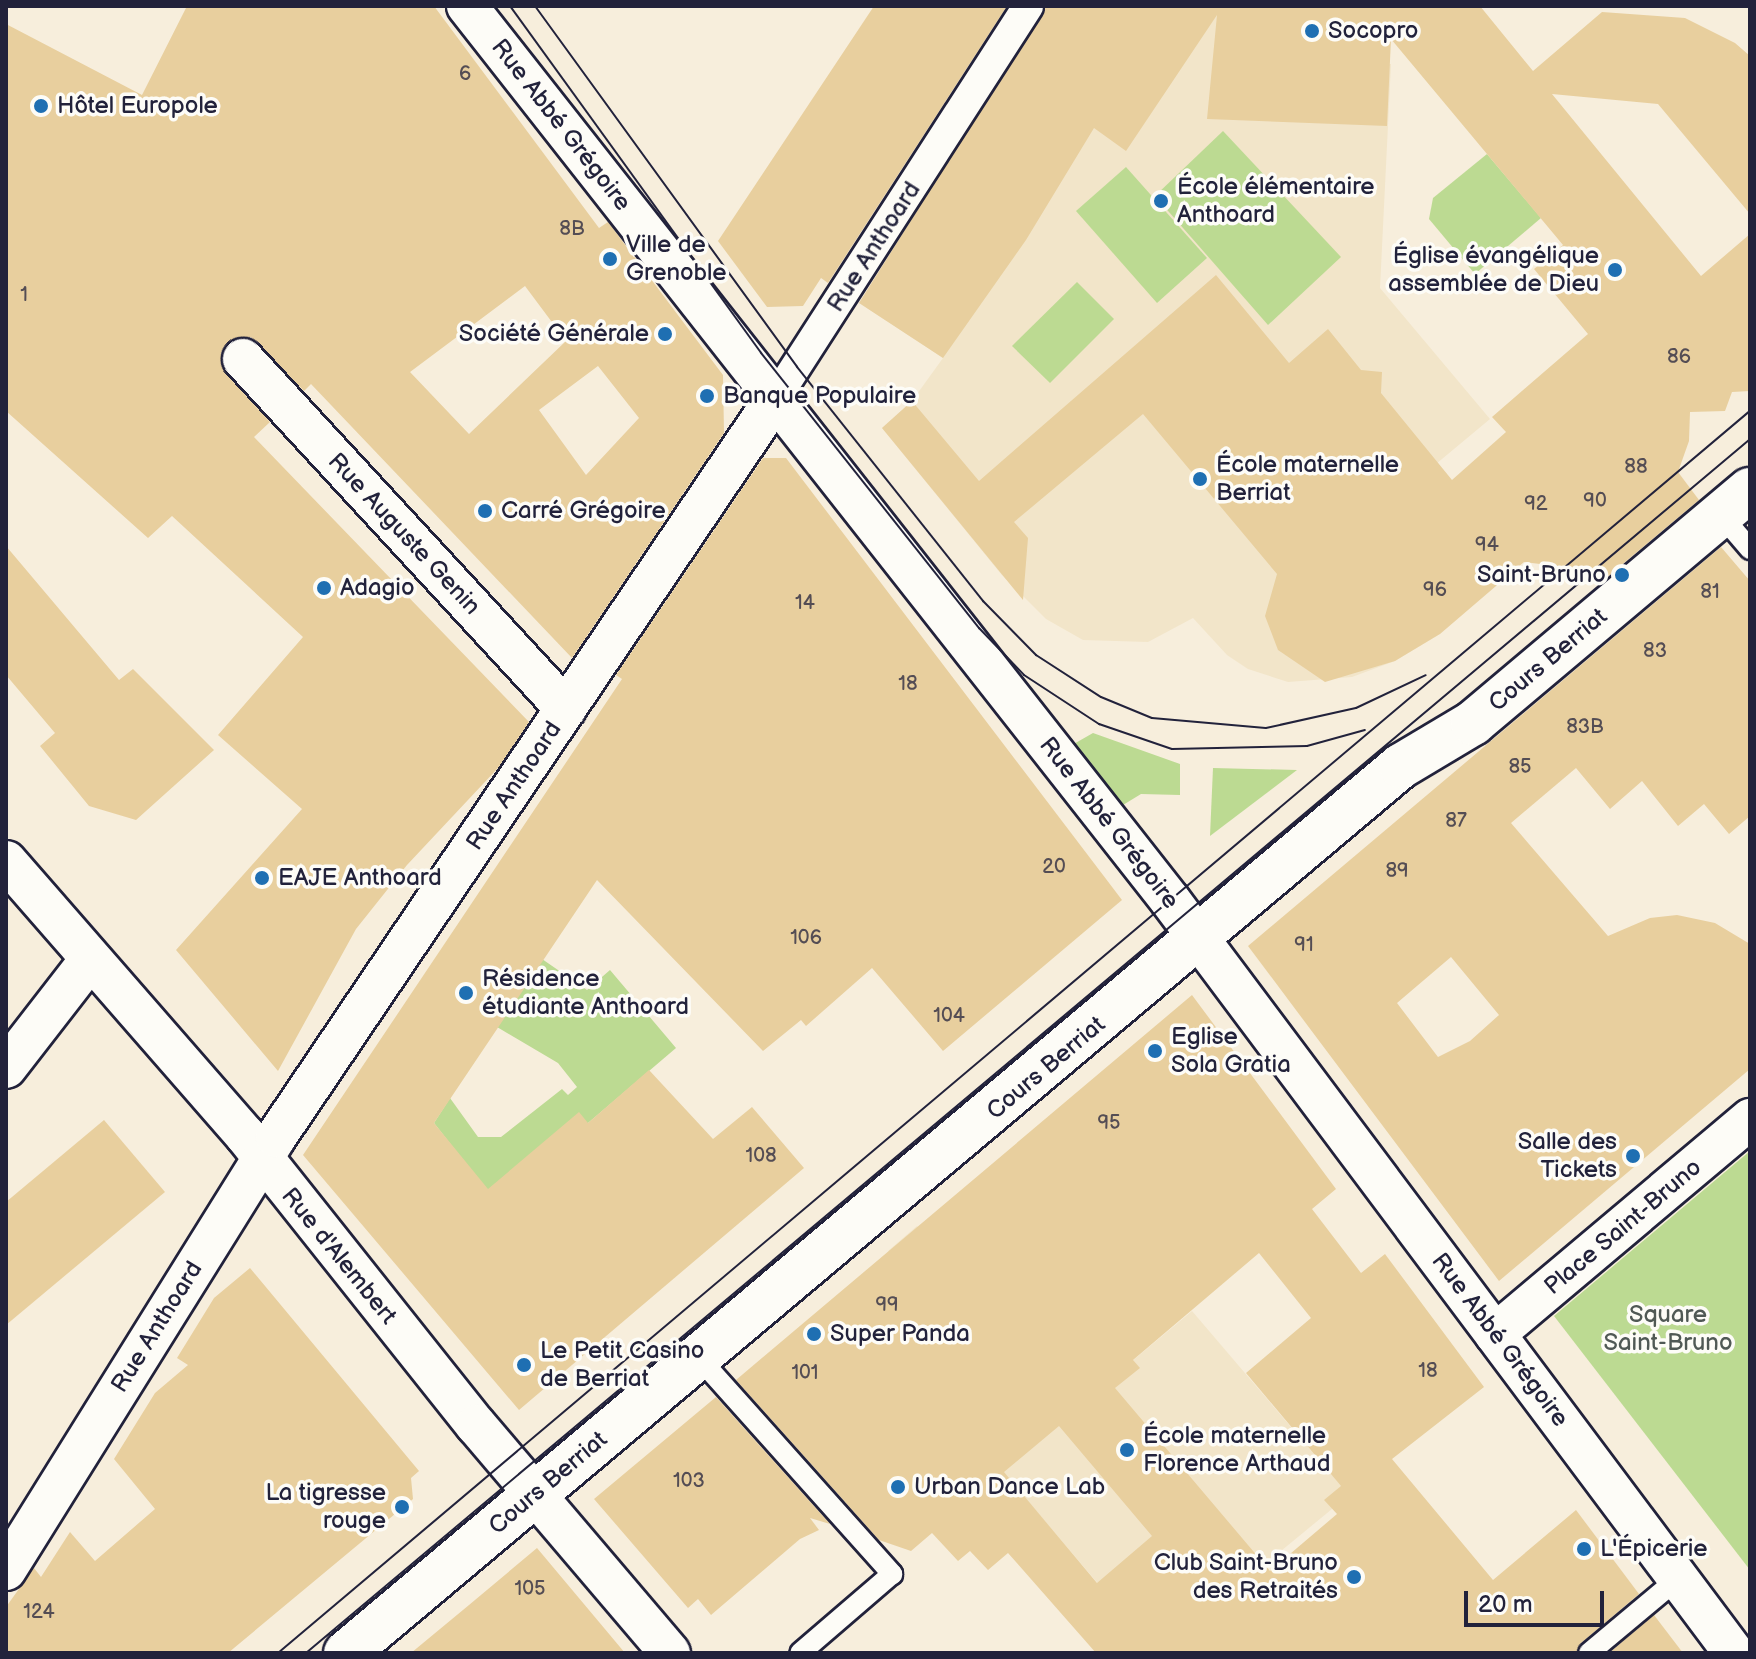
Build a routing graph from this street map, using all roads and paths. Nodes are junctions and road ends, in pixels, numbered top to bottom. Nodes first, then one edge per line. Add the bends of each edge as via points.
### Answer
1 (467, 6) edge
2 (1028, 6) edge
3 (243, 359) dead end
4 (775, 399) junction
5 (1735, 503) edge
6 (1750, 549) edge
7 (566, 709) junction
8 (6, 861) edge
9 (1200, 939) junction
10 (89, 961) junction
11 (6, 1068) edge
12 (1750, 1119) edge
13 (263, 1160) junction
14 (1495, 1334) junction
15 (699, 1358) junction
16 (535, 1493) junction
17 (6, 1570) edge
18 (1680, 1577) junction
19 (346, 1653) edge
20 (670, 1653) edge
21 (800, 1653) edge
22 (1589, 1653) edge
23 (1734, 1653) edge

1 - 4 street, Rue Abbé Grégoire
2 - 4 street, Rue Anthoard
3 - 7 street, Rue Auguste Genin
4 - 7 street, Rue Anthoard
4 - 9 street, Rue Abbé Grégoire
5 - 6 lane
5 - 9 street, Cours Berriat via 1473,723 1401,766
7 - 13 street, Rue Anthoard
8 - 10 street, Rue d'Alembert
9 - 14 street, Rue Abbé Grégoire
9 - 15 street, Cours Berriat
10 - 11 street
10 - 13 street, Rue d'Alembert
12 - 14 street, Place Saint-Bruno
13 - 16 street, Rue d'Alembert
13 - 17 street, Rue Anthoard
14 - 18 street, Rue Abbé Grégoire
15 - 16 street, Cours Berriat
15 - 21 lane via 892,1574
16 - 19 street, Cours Berriat
16 - 20 street, Rue d'Alembert
18 - 22 lane
18 - 23 street, Rue Abbé Grégoire

